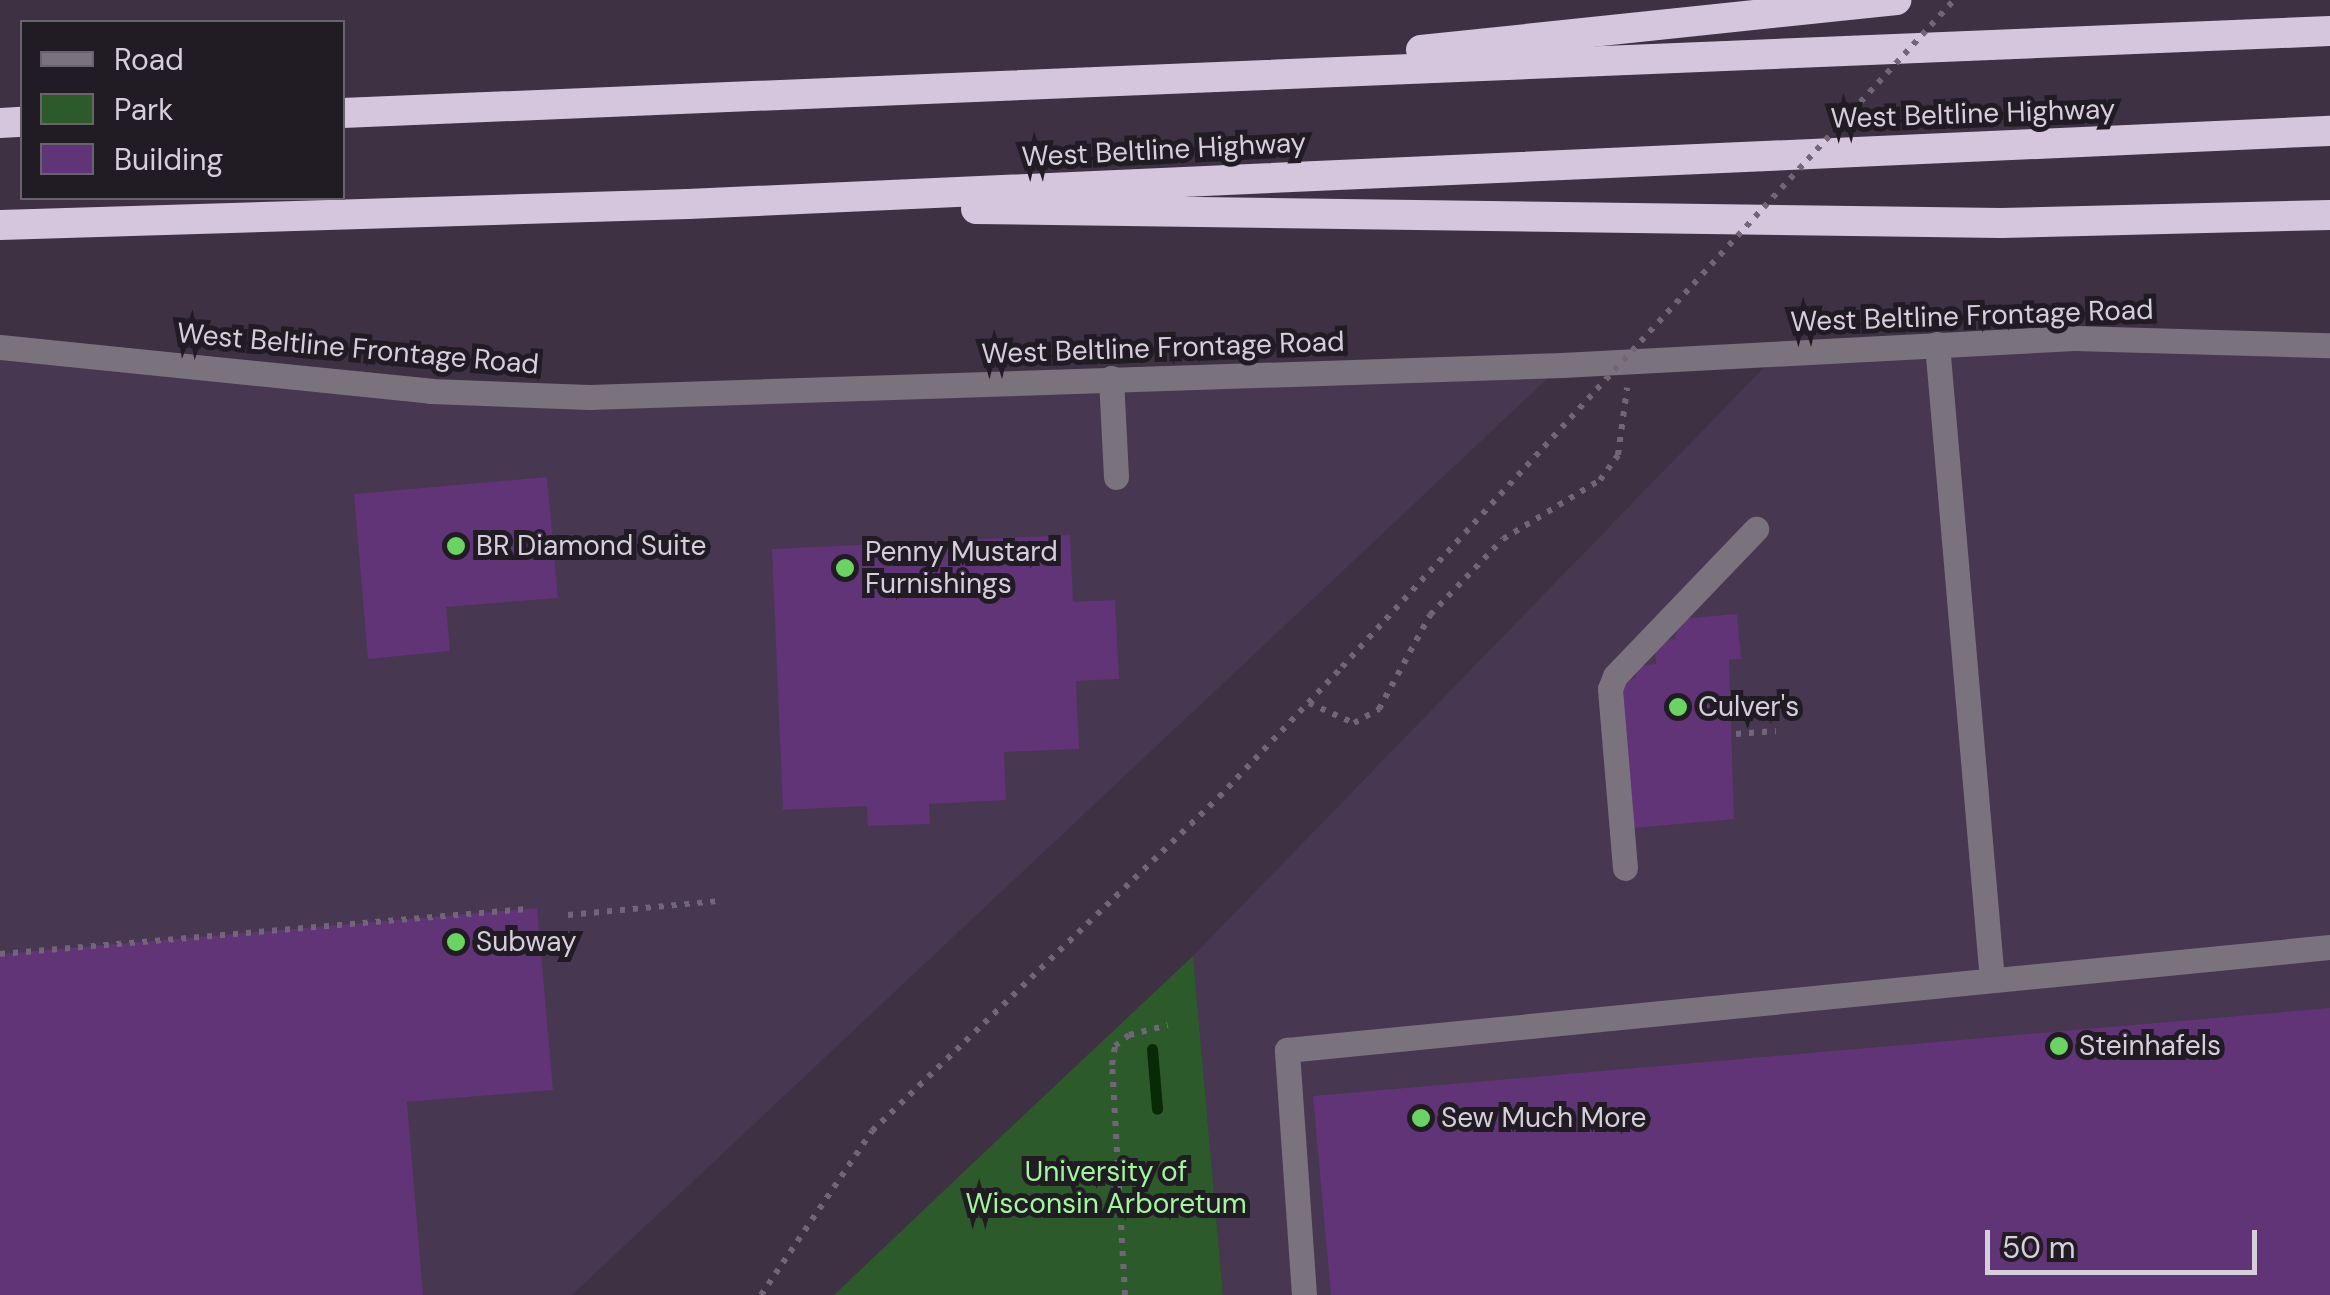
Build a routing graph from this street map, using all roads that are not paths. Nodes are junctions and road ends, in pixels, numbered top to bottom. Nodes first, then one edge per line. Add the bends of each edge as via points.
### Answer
1 (1896, 0) edge
2 (2330, 31) edge
3 (1152, 78) junction
4 (345, 113) edge
5 (2330, 131) edge
6 (688, 204) junction
7 (2330, 215) edge
8 (0, 225) edge
9 (1937, 344) junction
10 (2330, 345) edge
11 (0, 347) edge
12 (1111, 378) junction
13 (1116, 477) dead end
14 (1756, 529) dead end
15 (1625, 868) dead end
16 (2330, 947) edge
17 (1992, 980) junction
18 (1304, 1295) edge

1 - 3 highway
2 - 3 highway
3 - 4 highway
5 - 6 highway, West Beltline Highway
6 - 7 highway via 1983,223
6 - 8 highway, West Beltline Highway
9 - 10 street, West Beltline Frontage Road via 2257,338
9 - 12 street, West Beltline Frontage Road via 1636,362
9 - 17 street
11 - 12 street, West Beltline Frontage Road via 524,396
12 - 13 street
14 - 15 street via 1615,676 1610,689
16 - 17 street
17 - 18 street via 1287,1050

